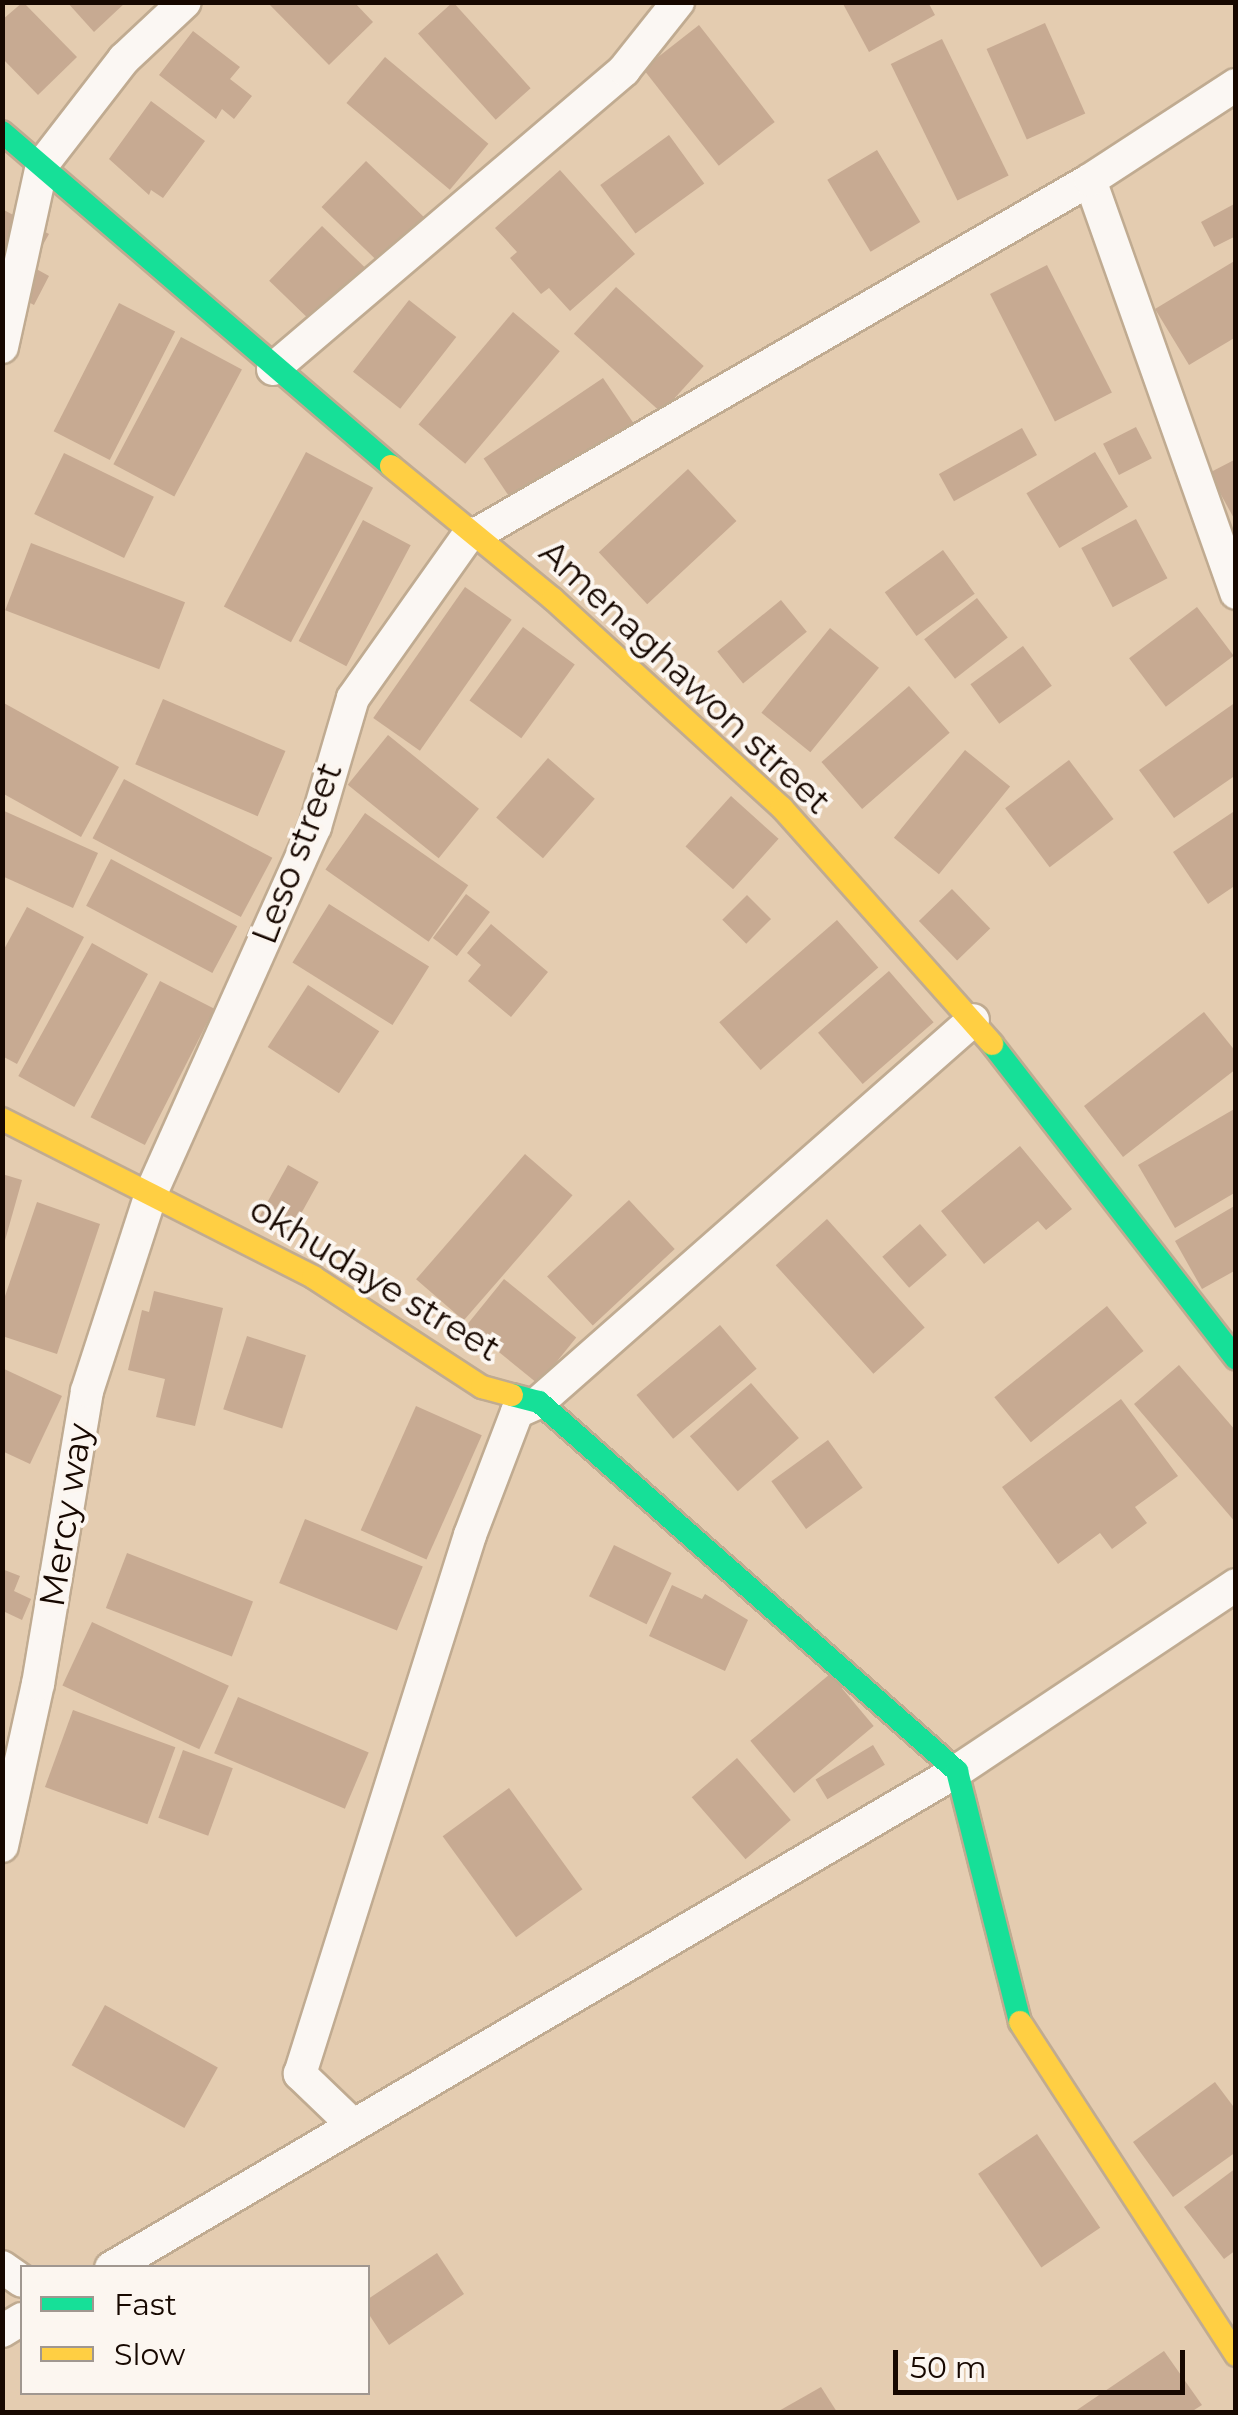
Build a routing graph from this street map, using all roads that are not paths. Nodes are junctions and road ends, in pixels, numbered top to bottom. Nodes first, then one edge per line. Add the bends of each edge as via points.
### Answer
1 (185, 2) edge
2 (678, 2) edge
3 (1236, 85) edge
4 (2, 132) edge
5 (42, 165) junction
6 (1090, 180) junction
7 (2, 347) edge
8 (273, 369) junction
9 (472, 534) junction
10 (1236, 593) edge
11 (973, 1020) junction
12 (2, 1118) edge
13 (152, 1190) junction
14 (1236, 1358) edge
15 (539, 1402) junction
16 (1236, 1584) edge
17 (958, 1771) junction
18 (2, 1846) edge
19 (353, 2124) junction
20 (115, 2265) edge
21 (1236, 2354) edge

1 - 5 street via 124,59
2 - 8 street via 624,70
3 - 6 street
4 - 5 street, Amenaghawon street
5 - 7 street
5 - 8 street, Amenaghawon street
6 - 9 street
6 - 10 street
8 - 9 street, Amenaghawon street
9 - 11 street, Amenaghawon street via 782,808
9 - 13 street, Leso street via 353,698 315,827
11 - 14 street, Amenaghawon street
11 - 15 street
12 - 13 street, okhudaye street
13 - 15 street, okhudaye street via 313,1277 482,1387
13 - 18 street, Mercy way via 86,1390 38,1684
15 - 17 street, okhudaye street
15 - 19 street via 518,1412 470,1535 300,2074
16 - 17 street
17 - 19 street
17 - 21 street via 1020,2024
19 - 20 street

